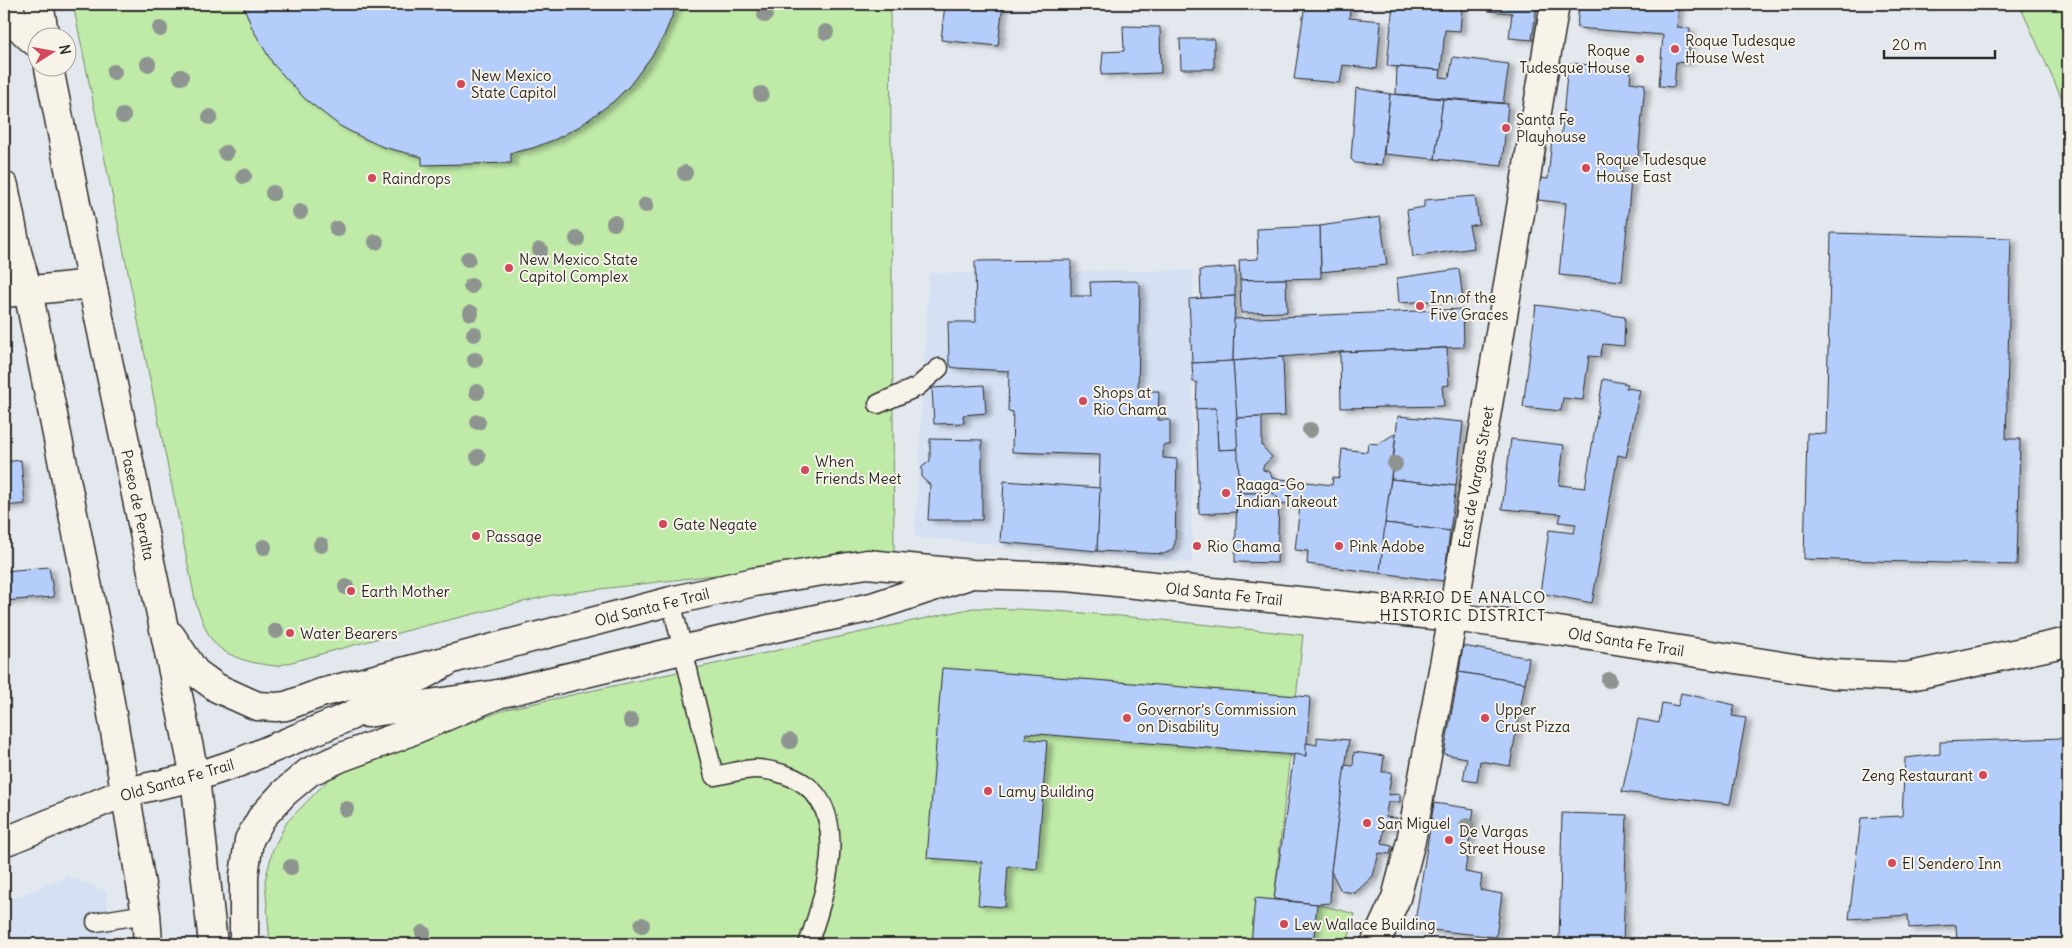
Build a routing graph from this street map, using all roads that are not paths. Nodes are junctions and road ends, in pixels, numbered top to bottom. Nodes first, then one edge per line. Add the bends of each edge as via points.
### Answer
1 (8, 4) edge
2 (39, 4) edge
3 (1555, 4) edge
4 (43, 28) edge
5 (28, 37) edge
6 (51, 78) edge
7 (4, 186) edge
8 (92, 284) junction
9 (16, 292) edge
10 (939, 368) dead end
11 (878, 404) dead end
12 (972, 574) junction
13 (671, 601) junction
14 (1452, 617) junction
15 (163, 624) junction
16 (2066, 643) edge
17 (684, 650) junction
18 (452, 659) junction
19 (498, 694) junction
20 (350, 716) junction
21 (195, 777) junction
22 (126, 792) junction
23 (4, 842) edge
24 (146, 914) junction
25 (96, 922) dead end
26 (148, 944) edge
27 (213, 944) edge
28 (244, 944) edge
29 (808, 944) edge
30 (1375, 944) edge

1 - 5 street via 16,23
2 - 4 street
3 - 14 street, East de Vargas Street
6 - 8 street, Paseo de Peralta
7 - 9 street via 17,252
8 - 9 street
8 - 15 street, Paseo de Peralta
9 - 22 street via 104,666
10 - 11 lane via 917,386
12 - 13 street, Old Santa Fe Trail via 867,564 754,582
12 - 14 street, Old Santa Fe Trail via 1068,577
12 - 17 street, Old Santa Fe Trail via 872,607
13 - 17 lane
13 - 18 street, Old Santa Fe Trail
14 - 16 street, Old Santa Fe Trail via 1832,674 1906,677
14 - 30 street, East de Vargas Street via 1411,841 1396,898
15 - 18 street via 195,672 217,688 257,706 286,706 329,691
15 - 21 street, Paseo de Peralta
17 - 19 street, Old Santa Fe Trail
17 - 29 lane via 714,776 756,769 780,773 813,790 823,805 829,823 829,865 825,892
18 - 20 street, Old Santa Fe Trail
19 - 20 street, Old Santa Fe Trail
19 - 28 street via 309,772 284,793 262,817 249,840 244,876
20 - 21 street, Old Santa Fe Trail via 240,762
21 - 22 street, Old Santa Fe Trail
21 - 27 street, Paseo de Peralta
22 - 23 street, Old Santa Fe Trail
22 - 24 street
24 - 25 lane
24 - 26 street

